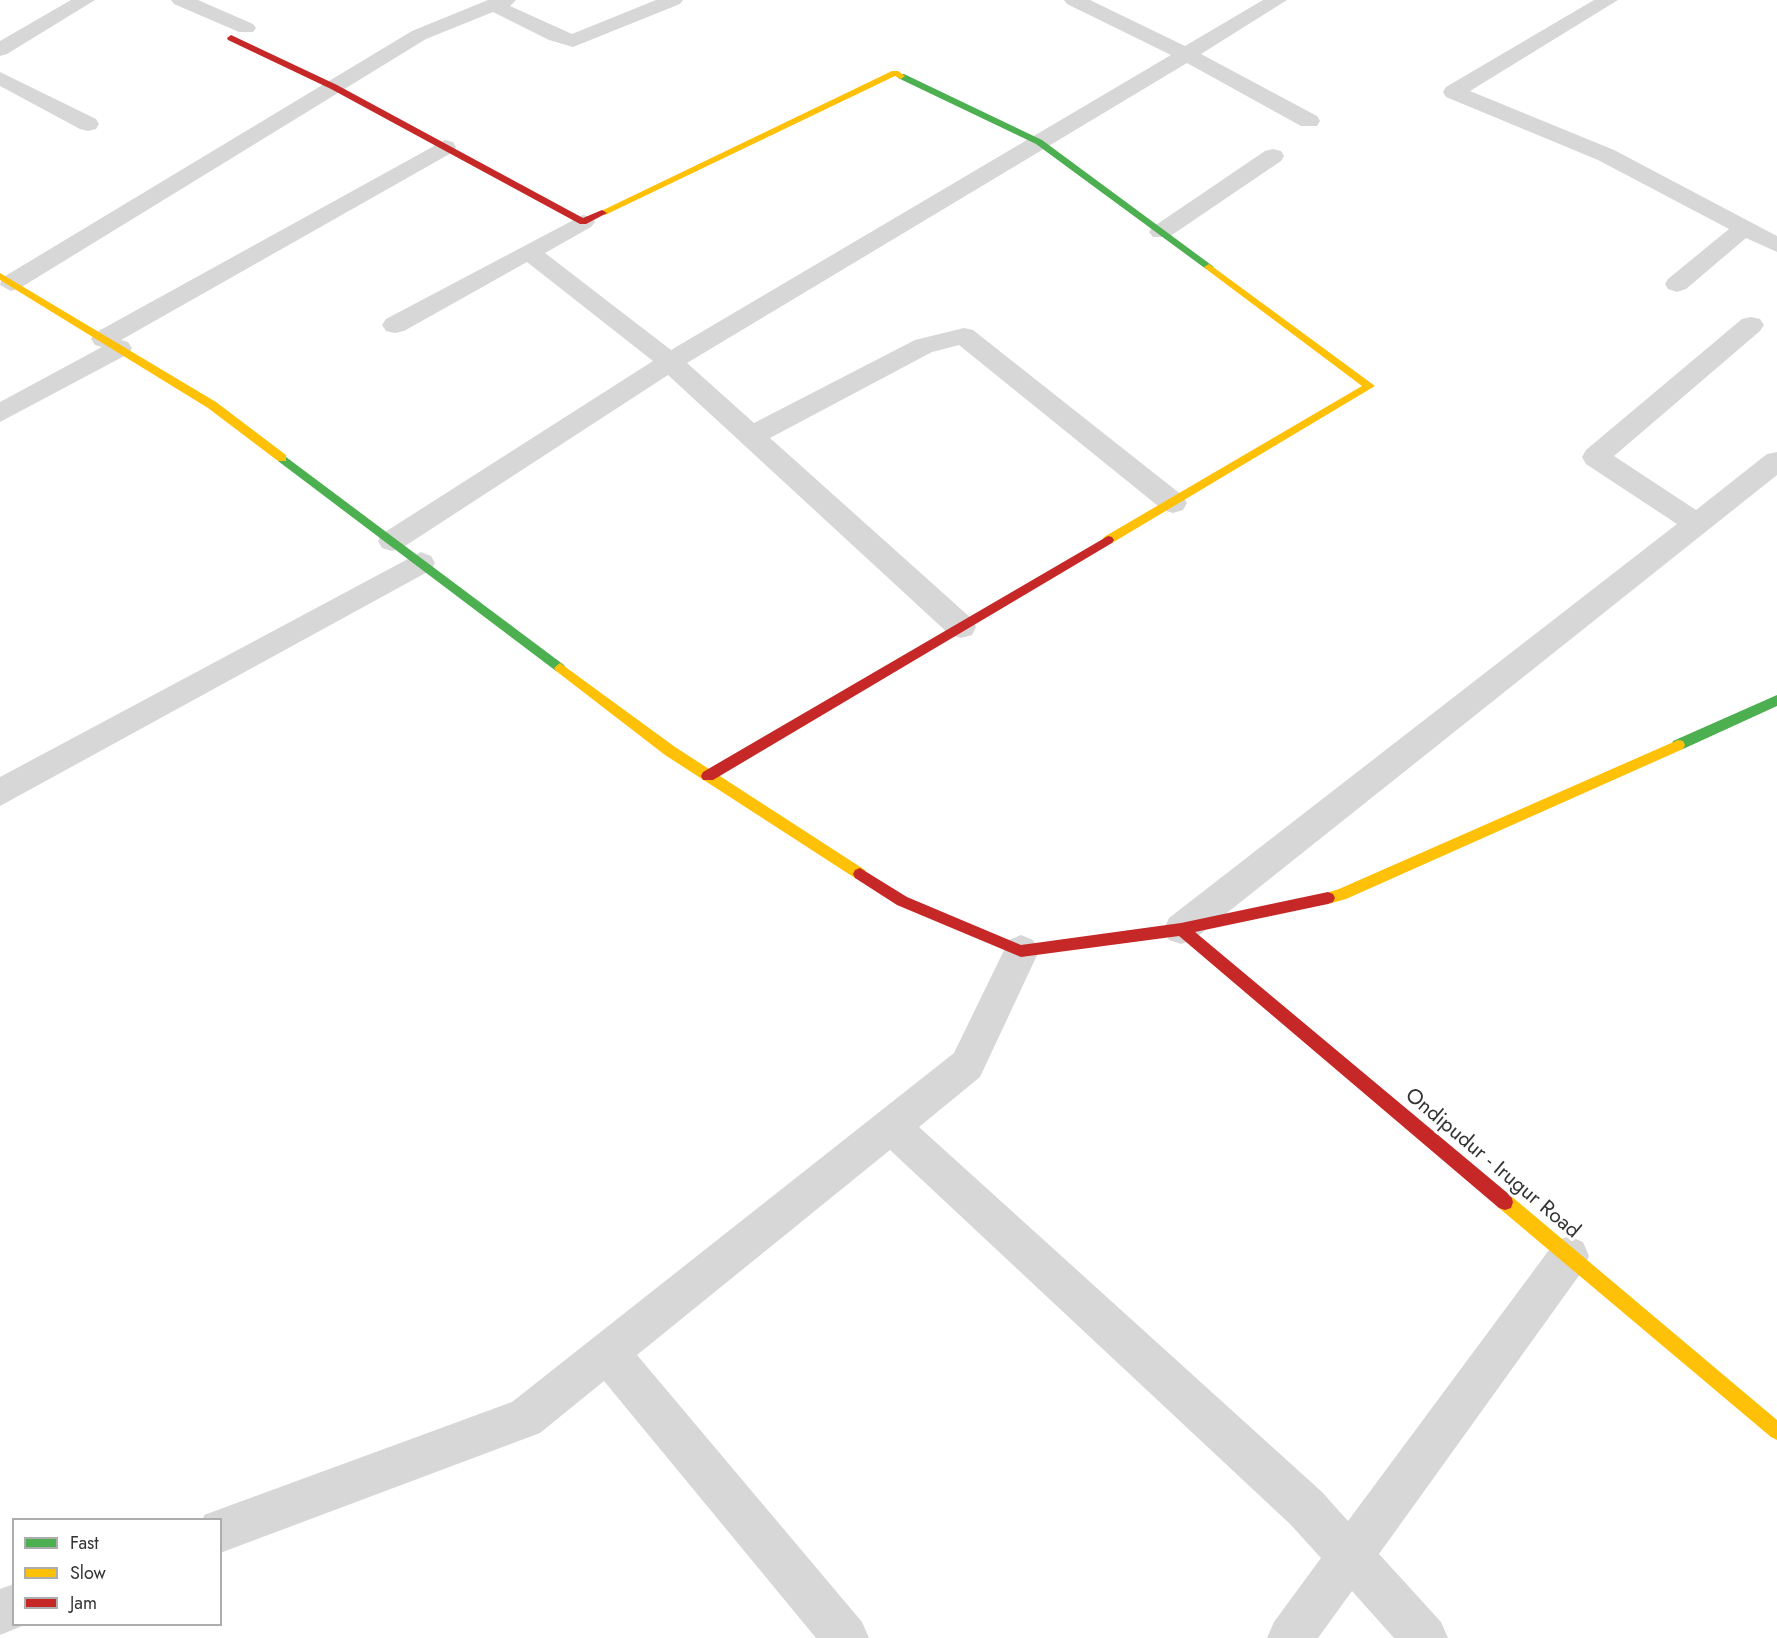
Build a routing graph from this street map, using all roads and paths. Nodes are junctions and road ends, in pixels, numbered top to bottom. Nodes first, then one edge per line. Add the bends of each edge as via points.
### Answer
1 (85, 0) edge
2 (181, 0) edge
3 (673, 0) edge
4 (1074, 0) edge
5 (1277, 0) edge
6 (1608, 0) edge
7 (500, 3) edge
8 (238, 33) joint
9 (0, 50) edge
10 (1186, 54) junction
11 (0, 78) edge
12 (334, 87) junction
13 (1309, 120) dead end
14 (88, 124) dead end
15 (1039, 142) junction
16 (445, 147) junction
17 (1273, 156) dead end
18 (584, 222) junction
19 (1744, 228) junction
20 (1161, 232) junction
21 (1777, 245) edge
22 (530, 252) junction
23 (5, 279) edge
24 (1677, 284) dead end
25 (395, 325) dead end
26 (1751, 325) dead end
27 (112, 344) junction
28 (670, 362) junction
29 (0, 413) edge
30 (751, 436) junction
31 (1777, 461) edge
32 (1173, 502) junction
33 (1697, 524) junction
34 (392, 541) junction
35 (421, 563) junction
36 (961, 627) junction
37 (1777, 700) edge
38 (708, 776) junction
39 (0, 793) edge
40 (1181, 929) junction
41 (1021, 951) junction
42 (891, 1126) junction
43 (1569, 1256) junction
44 (608, 1353) junction
45 (1777, 1431) edge
46 (222, 1530) edge
47 (1350, 1557) junction
48 (846, 1638) edge
49 (1290, 1638) edge
50 (1425, 1638) edge

1 - 9 street
2 - 8 street
3 - 7 street via 573,40 555,36
4 - 10 street
5 - 10 street
6 - 19 street via 1454,92 1606,155
7 - 12 street via 419,35
8 - 12 street
10 - 13 street
10 - 15 street
11 - 14 street
12 - 16 street
12 - 23 street
15 - 18 street via 895,73
15 - 20 street
15 - 28 street
16 - 18 street
16 - 27 street
17 - 20 street
18 - 22 street
19 - 21 street
19 - 24 street
20 - 32 street via 1370,386
22 - 25 street
22 - 28 street
23 - 27 street
26 - 33 street via 1596,457
27 - 29 street
27 - 34 street via 212,405
28 - 30 street
28 - 34 street
30 - 32 street via 924,346 964,336
30 - 36 street
31 - 33 street
32 - 36 street
33 - 40 street
34 - 35 street
35 - 38 street
35 - 39 street
36 - 38 street
37 - 40 street via 1341,895
38 - 41 street via 902,902
40 - 41 street
40 - 43 street, Ondipudur - Irugur Road
41 - 42 street via 967,1065
42 - 44 street
42 - 47 street via 1306,1508
43 - 45 street, Ondipudur - Irugur Road
43 - 47 street
44 - 46 street via 525,1418
44 - 48 street
47 - 49 street
47 - 50 street

